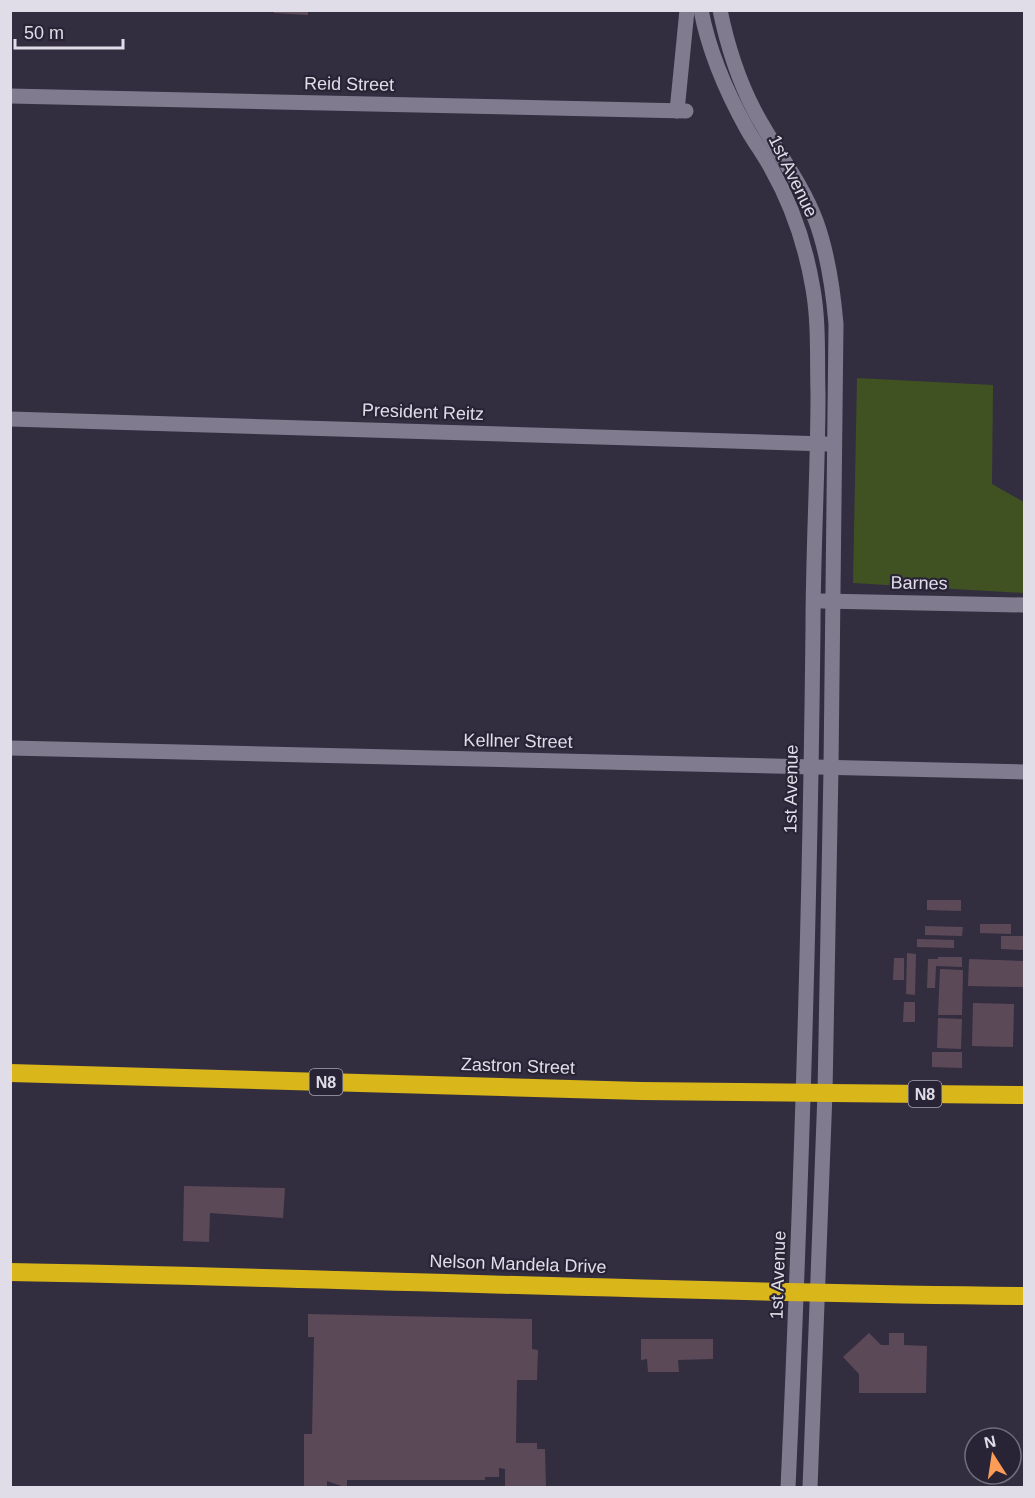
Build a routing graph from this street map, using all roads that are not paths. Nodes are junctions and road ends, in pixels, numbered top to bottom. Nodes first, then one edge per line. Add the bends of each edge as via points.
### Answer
1 (687, 10) edge
2 (701, 10) edge
3 (720, 10) edge
4 (10, 96) edge
5 (829, 265) junction
6 (808, 269) junction
7 (10, 419) edge
8 (818, 444) junction
9 (835, 444) junction
10 (832, 601) junction
11 (813, 602) junction
12 (1024, 605) edge
13 (10, 748) edge
14 (811, 767) junction
15 (831, 768) junction
16 (1024, 772) edge
17 (14, 1071) edge
18 (801, 1092) junction
19 (825, 1093) junction
20 (1024, 1095) edge
21 (10, 1272) edge
22 (797, 1291) junction
23 (818, 1292) junction
24 (1024, 1296) edge
25 (788, 1488) edge
26 (810, 1488) edge

1 - 4 street, Reid Street via 681,111
2 - 6 street, 1st Avenue via 716,63 736,108 790,207
3 - 5 street, 1st Avenue via 731,53 754,111 816,220
5 - 6 street
5 - 9 street, 1st Avenue via 836,324
6 - 8 street, 1st Avenue via 817,334
7 - 8 street, President Reitz
8 - 9 street, President Reitz
8 - 11 street, 1st Avenue
9 - 10 street, 1st Avenue
10 - 11 street, Barnes
10 - 12 street, Barnes
10 - 15 street, 1st Avenue
11 - 14 street, 1st Avenue
13 - 14 street, Kellner Street
14 - 15 street, Kellner Street
14 - 18 street, 1st Avenue
15 - 16 street, Kellner Street
15 - 19 street, 1st Avenue
17 - 18 highway, Zastron Street / N8
18 - 19 highway, Zastron Street / N8
18 - 22 street, 1st Avenue
19 - 20 highway, Zastron Street / N8
19 - 23 street, 1st Avenue
21 - 22 highway, Nelson Mandela Drive
22 - 23 highway, Nelson Mandela Drive
22 - 25 street, 1st Avenue
23 - 24 highway, Nelson Mandela Drive
23 - 26 street, 1st Avenue

